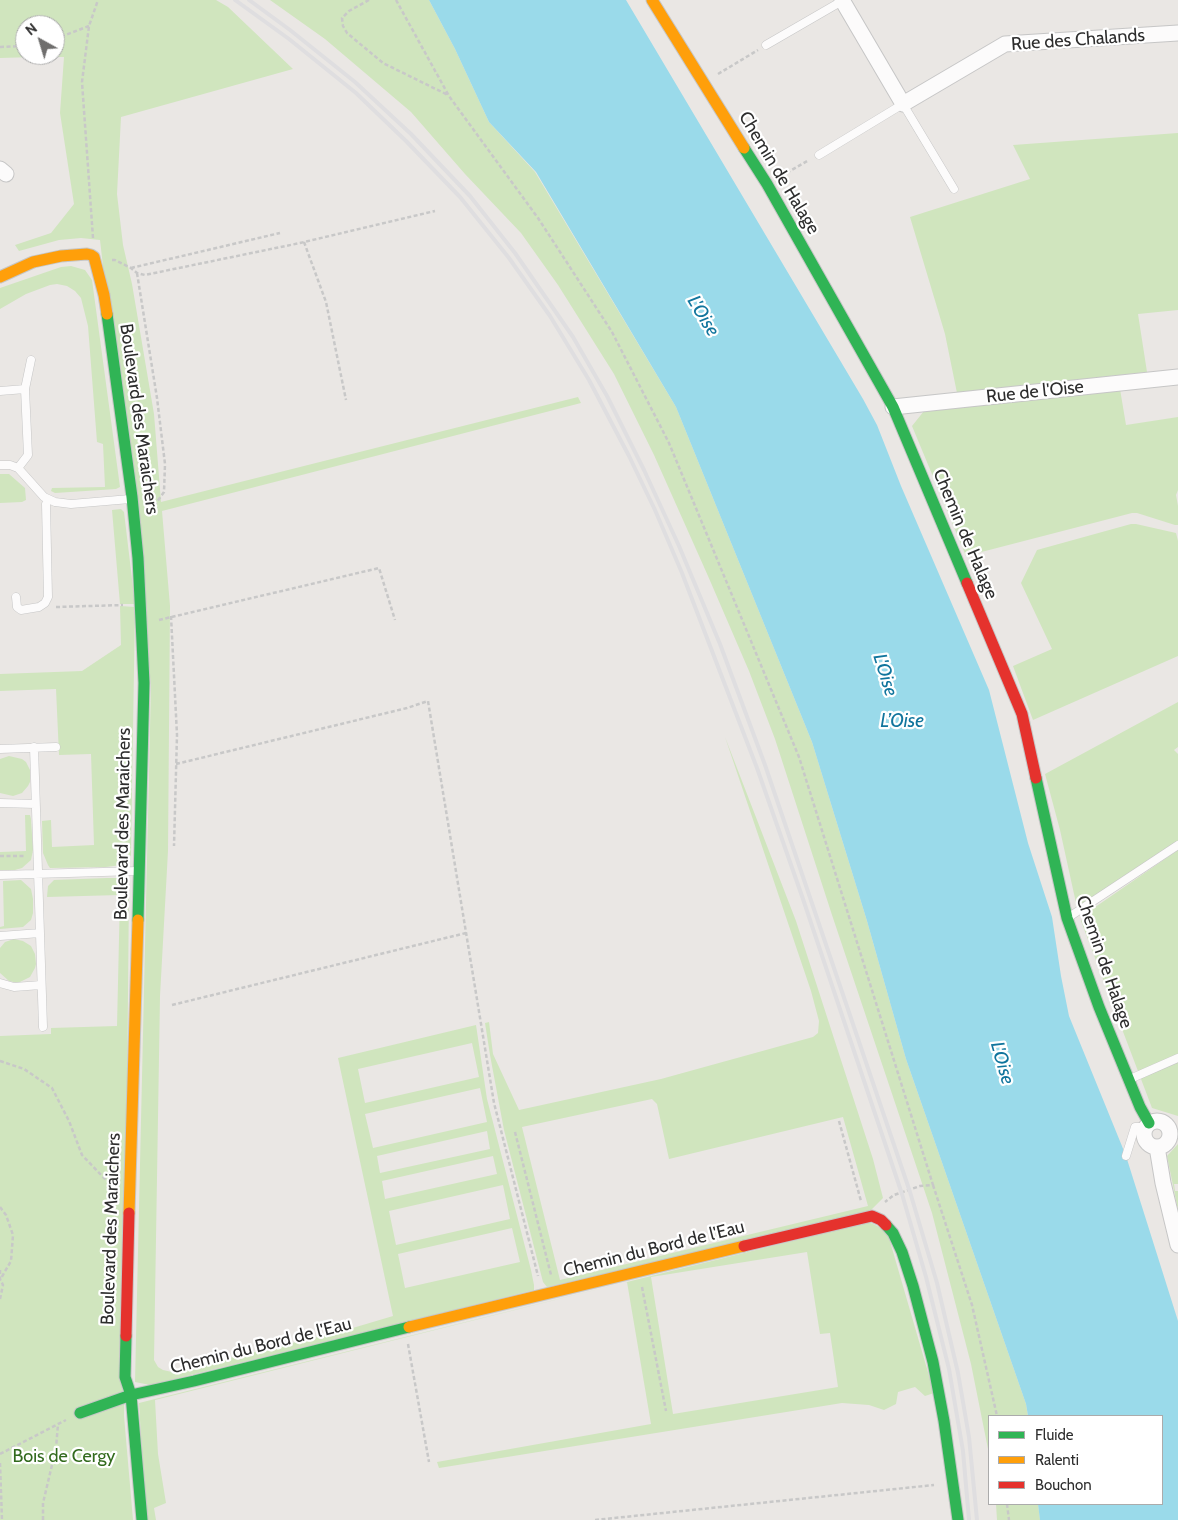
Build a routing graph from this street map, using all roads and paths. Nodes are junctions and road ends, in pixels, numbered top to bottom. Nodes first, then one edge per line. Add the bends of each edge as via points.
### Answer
1 (98, 0) edge
2 (369, 0) edge
3 (396, 0) edge
4 (652, 0) edge
5 (842, 1) edge
6 (89, 26) junction
7 (1178, 34) edge
8 (65, 35) edge
9 (766, 45) joint
10 (15, 46) edge
11 (0, 47) edge
12 (704, 82) junction
13 (449, 96) junction
14 (903, 104) junction
15 (819, 154) joint
16 (767, 184) junction
17 (954, 189) dead end
18 (435, 212) dead end
19 (280, 233) dead end
20 (304, 242) junction
21 (94, 258) junction
22 (109, 261) dead end
23 (132, 268) junction
24 (137, 273) junction
25 (0, 278) edge
26 (31, 360) dead end
27 (1178, 377) edge
28 (25, 389) junction
29 (0, 391) edge
30 (346, 400) dead end
31 (893, 407) junction
32 (0, 465) edge
33 (18, 468) junction
34 (132, 499) junction
35 (48, 500) junction
36 (134, 519) junction
37 (16, 598) dead end
38 (42, 605) junction
39 (140, 606) junction
40 (171, 616) junction
41 (395, 620) dead end
42 (141, 625) junction
43 (56, 747) dead end
44 (0, 748) edge
45 (34, 748) junction
46 (176, 764) junction
47 (0, 803) edge
48 (35, 804) junction
49 (1178, 845) edge
50 (174, 846) dead end
51 (0, 856) edge
52 (37, 856) junction
53 (139, 871) junction
54 (38, 874) junction
55 (0, 875) edge
56 (1067, 918) junction
57 (40, 933) junction
58 (466, 933) junction
59 (0, 936) edge
60 (0, 983) edge
61 (41, 986) junction
62 (172, 1005) dead end
63 (43, 1027) dead end
64 (1178, 1058) edge
65 (0, 1061) edge
66 (1128, 1079) junction
67 (839, 1121) dead end
68 (1148, 1125) junction
69 (516, 1132) dead end
70 (1174, 1132) edge
71 (1157, 1147) junction
72 (1126, 1156) dead end
73 (933, 1185) junction
74 (130, 1186) junction
75 (0, 1208) edge
76 (869, 1216) junction
77 (1178, 1245) edge
78 (0, 1270) edge
79 (639, 1271) junction
80 (0, 1279) edge
81 (555, 1291) junction
82 (543, 1294) junction
83 (0, 1299) edge
84 (405, 1328) junction
85 (131, 1395) junction
86 (666, 1411) dead end
87 (80, 1413) joint
88 (997, 1415) edge
89 (58, 1424) junction
90 (0, 1454) edge
91 (429, 1462) dead end
92 (0, 1463) edge
93 (952, 1483) junction
94 (1007, 1505) edge
95 (2, 1520) edge
96 (43, 1520) edge
97 (142, 1520) edge
98 (595, 1520) edge
99 (958, 1520) edge
100 (1009, 1520) edge

1 - 6 path
2 - 13 path via 342,18 347,33 383,63
3 - 13 path
4 - 12 street, Chemin de Halage
5 - 9 lane
5 - 14 street
6 - 8 path
6 - 21 path via 82,82
7 - 14 street, Rue des Chalands via 1005,44
9 - 12 path
10 - 11 path
12 - 16 street, Chemin de Halage
13 - 73 path via 538,218 606,323 669,443 799,757
14 - 15 lane, Rue des Chalands
14 - 17 lane
15 - 16 path
16 - 31 street, Chemin de Halage
18 - 20 path
19 - 23 path
20 - 24 path via 145,275
20 - 30 path via 326,302
21 - 25 street via 91,254 60,256 33,262
21 - 34 street, Boulevard des Maraichers via 104,295
22 - 23 path via 115,260
23 - 24 path
24 - 36 path via 157,398 164,492 148,513
26 - 28 lane
27 - 31 street, Rue de l'Oise
28 - 29 lane
28 - 33 lane via 28,455
31 - 56 street, Chemin de Halage via 1022,714
32 - 33 lane
33 - 35 lane
34 - 35 lane via 62,504
34 - 36 street, Boulevard des Maraichers
35 - 38 lane via 48,593
36 - 39 street, Boulevard des Maraichers
37 - 38 lane via 17,607 21,610
38 - 39 path
39 - 42 street, Boulevard des Maraichers
40 - 41 path via 379,568
40 - 42 path
40 - 46 path
42 - 53 street, Boulevard des Maraichers via 144,683
43 - 45 lane
44 - 45 lane
45 - 48 lane
46 - 50 path
46 - 58 path via 428,701
47 - 48 lane
48 - 52 lane
49 - 56 lane
51 - 52 path
52 - 54 lane
53 - 54 lane
53 - 74 street, Boulevard des Maraichers
54 - 55 lane
54 - 57 lane
56 - 66 street, Chemin de Halage
57 - 59 lane
57 - 61 lane
58 - 62 path
58 - 82 path via 494,1102
60 - 61 lane via 14,987
61 - 63 lane
64 - 66 lane
65 - 74 path via 24,1069 52,1088 82,1155 110,1183
66 - 68 street, Chemin de Halage
67 - 76 path
68 - 70 street via 1161,1121
68 - 71 street via 1144,1136 1149,1144
68 - 72 lane via 1135,1126
69 - 81 path
70 - 71 street via 1168,1141
71 - 77 street
73 - 76 path via 894,1195
73 - 88 path via 972,1306
74 - 85 street, Boulevard des Maraichers via 125,1377
75 - 80 path via 13,1235 11,1261
76 - 79 street, Chemin du Bord de l'Eau
76 - 93 street via 881,1220 893,1233 913,1286 933,1362
78 - 80 path
79 - 81 street, Chemin du Bord de l'Eau
79 - 86 path
80 - 83 path via 3,1285
81 - 82 street, Chemin du Bord de l'Eau
82 - 84 street, Chemin du Bord de l'Eau
84 - 85 street, Chemin du Bord de l'Eau
84 - 91 path
85 - 87 street, Chemin du Bord de l'Eau
85 - 97 street, Boulevard des Maraichers
87 - 89 path
89 - 90 path
89 - 96 path via 56,1448 43,1502
92 - 95 path
93 - 98 path
93 - 99 street
94 - 100 path

